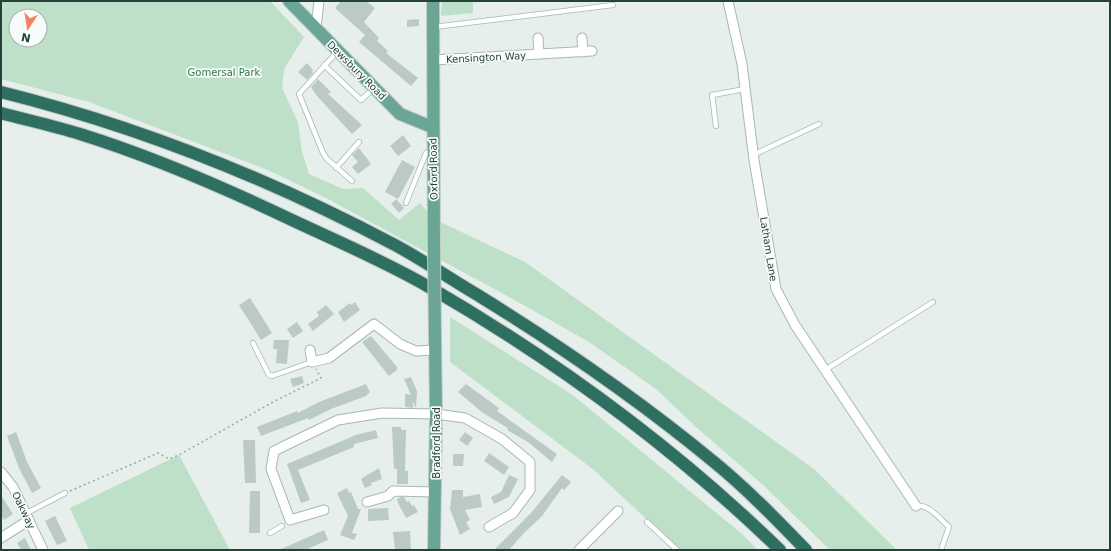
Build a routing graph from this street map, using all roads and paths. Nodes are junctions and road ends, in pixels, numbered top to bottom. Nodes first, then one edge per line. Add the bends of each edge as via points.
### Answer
1 (289, 1) edge
2 (319, 1) edge
3 (433, 1) edge
4 (728, 1) edge
5 (613, 5) dead end
6 (432, 27) junction
7 (316, 28) junction
8 (538, 38) dead end
9 (582, 38) dead end
10 (338, 51) junction
11 (539, 54) junction
12 (432, 60) junction
13 (324, 65) junction
14 (374, 87) junction
15 (745, 89) junction
16 (1, 92) edge
17 (1, 113) edge
18 (819, 124) dead end
19 (716, 126) dead end
20 (432, 127) junction
21 (359, 142) dead end
22 (433, 150) junction
23 (753, 155) junction
24 (336, 168) junction
25 (352, 181) dead end
26 (406, 203) dead end
27 (933, 302) dead end
28 (435, 337) joint
29 (253, 343) dead end
30 (310, 350) dead end
31 (435, 350) junction
32 (312, 362) junction
33 (825, 370) junction
34 (436, 414) junction
35 (1, 472) edge
36 (436, 492) junction
37 (65, 493) joint
38 (367, 502) dead end
39 (916, 506) joint
40 (324, 510) dead end
41 (618, 511) dead end
42 (28, 516) junction
43 (290, 520) junction
44 (647, 522) dead end
45 (282, 526) joint
46 (489, 527) dead end
47 (270, 533) dead end
48 (1, 538) edge
49 (43, 550) edge
50 (434, 550) edge
51 (579, 550) edge
52 (677, 550) edge
53 (780, 550) edge
54 (806, 550) edge
55 (941, 550) edge

1 - 7 main road, Dewsbury Road
2 - 7 street
3 - 6 main road, Oxford Road
4 - 15 street, Latham Lane
5 - 6 lane
6 - 12 main road, Oxford Road
7 - 10 main road, Dewsbury Road
8 - 11 street, Kensington Way
9 - 11 street, Kensington Way via 587,52
10 - 13 lane
10 - 14 main road, Dewsbury Road
11 - 12 street, Kensington Way
12 - 20 main road, Oxford Road
13 - 14 lane via 361,100
13 - 24 lane via 299,94 323,153
14 - 20 main road, Dewsbury Road via 400,114
15 - 19 lane via 712,95
15 - 23 street, Latham Lane
16 - 54 highway via 102,120 188,150 326,210 398,246 535,330 600,375 715,463
17 - 53 highway via 79,134 142,155 228,190 370,256 427,286 525,347 638,427
18 - 23 lane
20 - 22 main road, Oxford Road
21 - 24 lane
22 - 26 lane via 426,153
22 - 28 main road, Oxford Road, bridge
23 - 33 street, Latham Lane via 776,289
24 - 25 lane
27 - 33 lane
28 - 31 main road, Bradford Road
29 - 32 lane via 269,375 272,376
30 - 32 street
31 - 32 street via 416,351 400,344 374,324 328,358
31 - 34 main road, Bradford Road
32 - 37 path via 321,378 179,455 170,459 158,453
33 - 39 street, Latham Lane
34 - 36 main road, Bradford Road
34 - 43 street via 382,414 338,420 274,451 271,469
34 - 46 street via 465,418 502,440 530,462 530,490 513,513
35 - 42 street, Oakway via 13,487
36 - 38 street via 393,491 388,496
36 - 50 main road, Bradford Road
37 - 42 lane
39 - 55 lane via 928,508 949,527
40 - 43 street
41 - 51 street
42 - 48 street
42 - 49 street, Oakway
43 - 45 street
44 - 52 lane
45 - 47 lane

